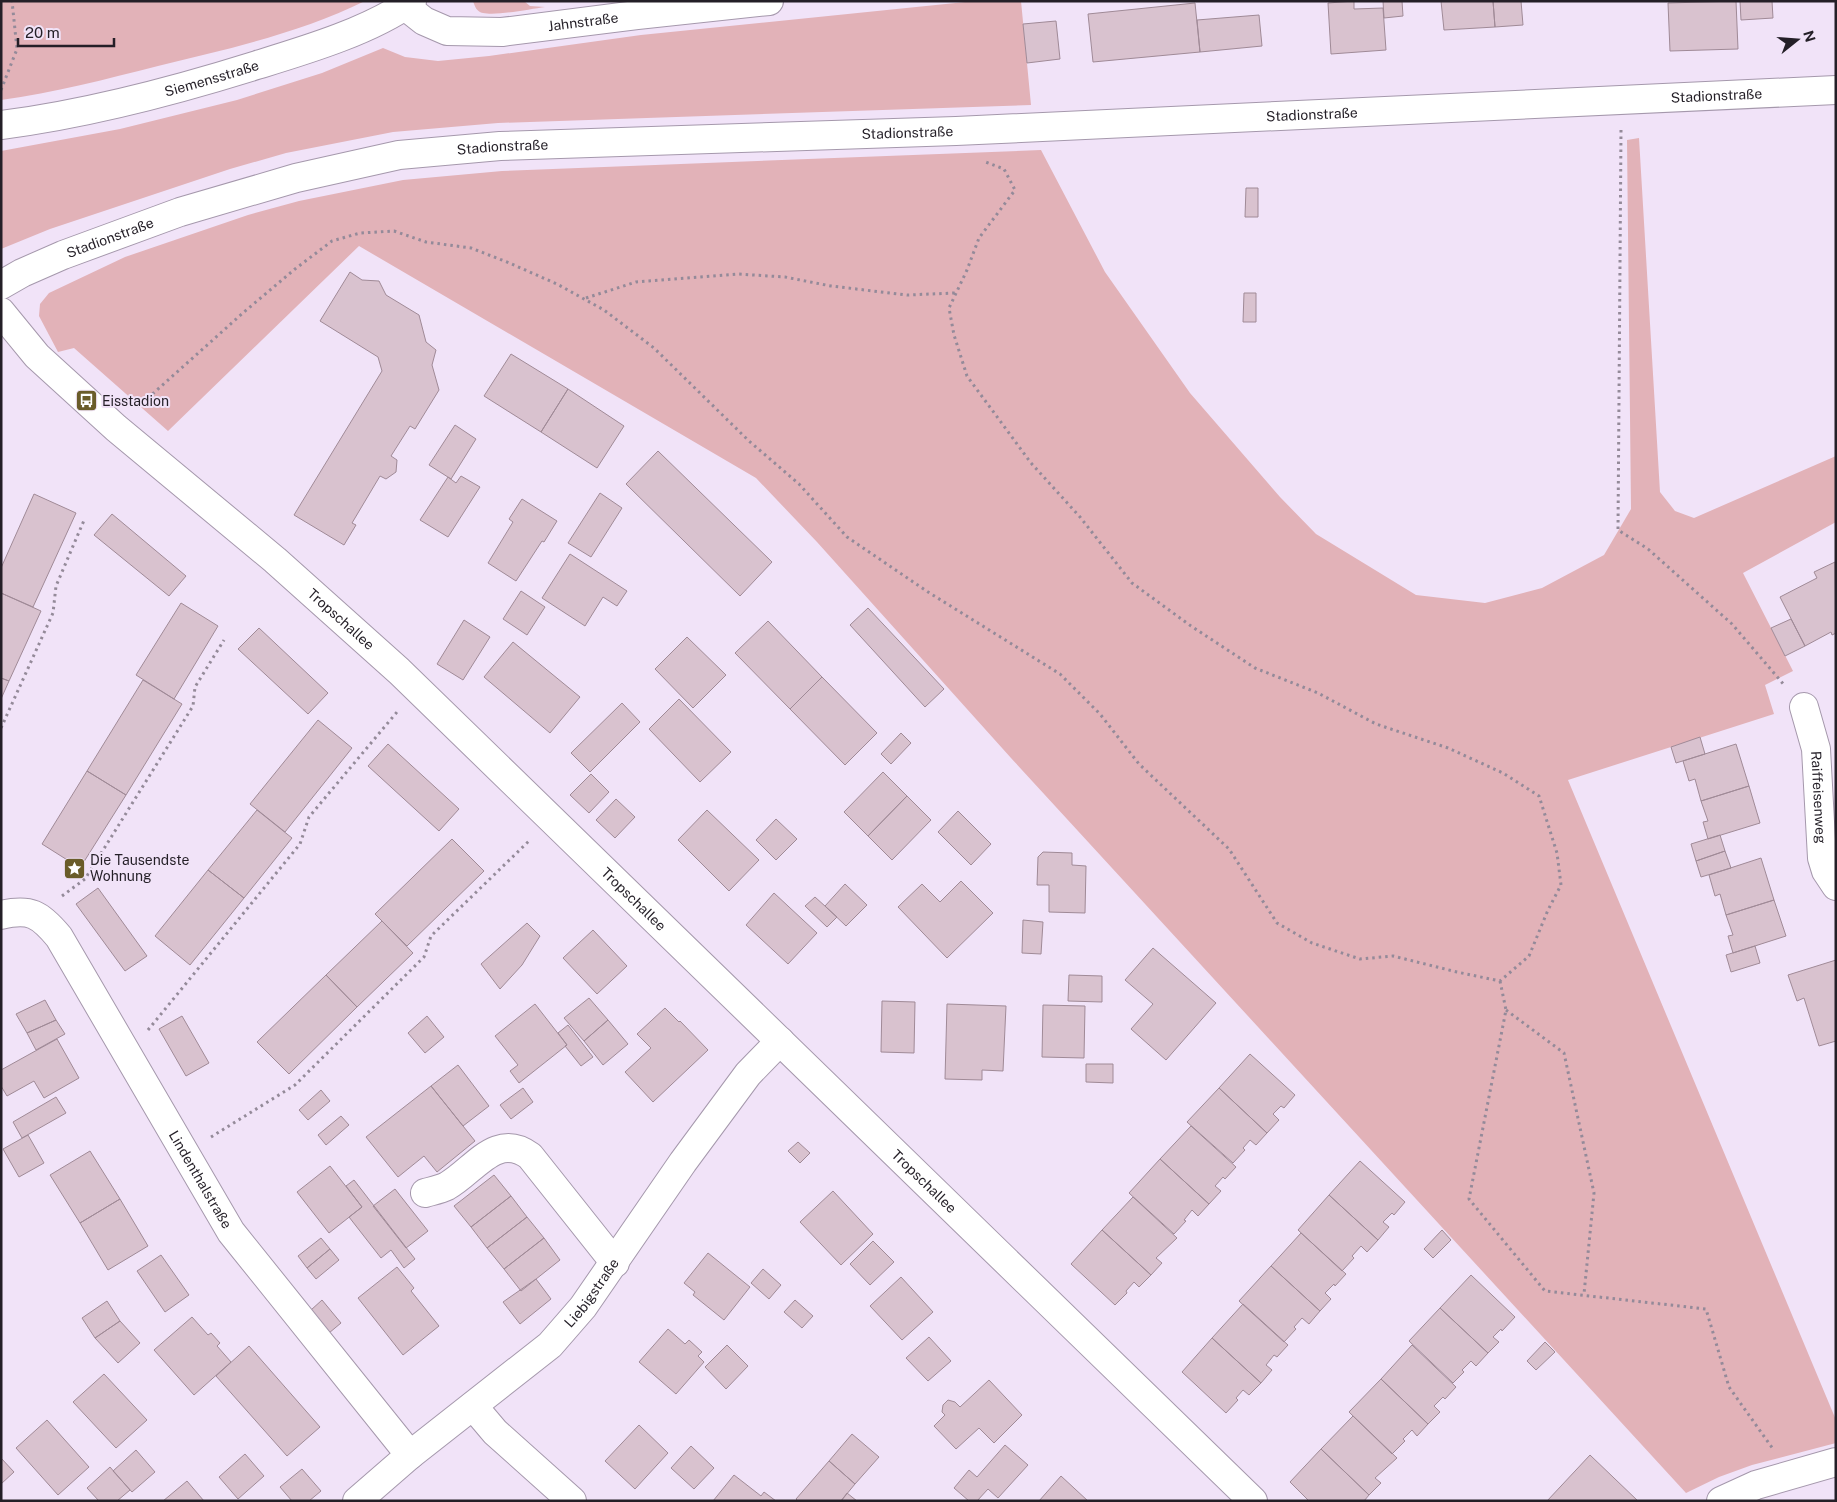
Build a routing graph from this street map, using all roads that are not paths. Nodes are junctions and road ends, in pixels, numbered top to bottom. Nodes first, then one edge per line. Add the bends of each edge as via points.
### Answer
1 (769, 1) edge
2 (408, 4) edge
3 (1836, 90) edge
4 (1, 125) edge
5 (1, 285) edge
6 (1, 312) edge
7 (1804, 707) road end
8 (1836, 886) edge
9 (1, 915) edge
10 (780, 1041) junction
11 (425, 1193) dead end
12 (615, 1263) junction
13 (473, 1406) junction
14 (410, 1455) junction
15 (1836, 1462) edge
16 (357, 1501) edge
17 (572, 1501) edge
18 (1253, 1501) edge
19 (1721, 1501) edge

1 - 2 street, Jahnstraße via 502,32 447,31 424,21
2 - 4 street, Siemensstraße via 312,49 228,74 114,105
3 - 5 street, Stadionstraße via 956,131 500,146 399,155 296,178 180,212 63,255
6 - 10 street, Tropschallee via 37,356 116,428 311,590 417,689
7 - 8 street, Raiffeisenweg via 1816,749 1822,858
9 - 14 street, Lindenthalstraße via 29,912 50,926 231,1232
10 - 12 street, Liebigstraße via 748,1074 683,1162
10 - 18 street, Tropschallee
11 - 12 street via 447,1186 488,1153 510,1148 521,1150 530,1156
12 - 13 street, Liebigstraße via 550,1345
13 - 14 street, Liebigstraße
13 - 17 street via 495,1432
14 - 16 street, Liebigstraße
15 - 19 street via 1756,1485

